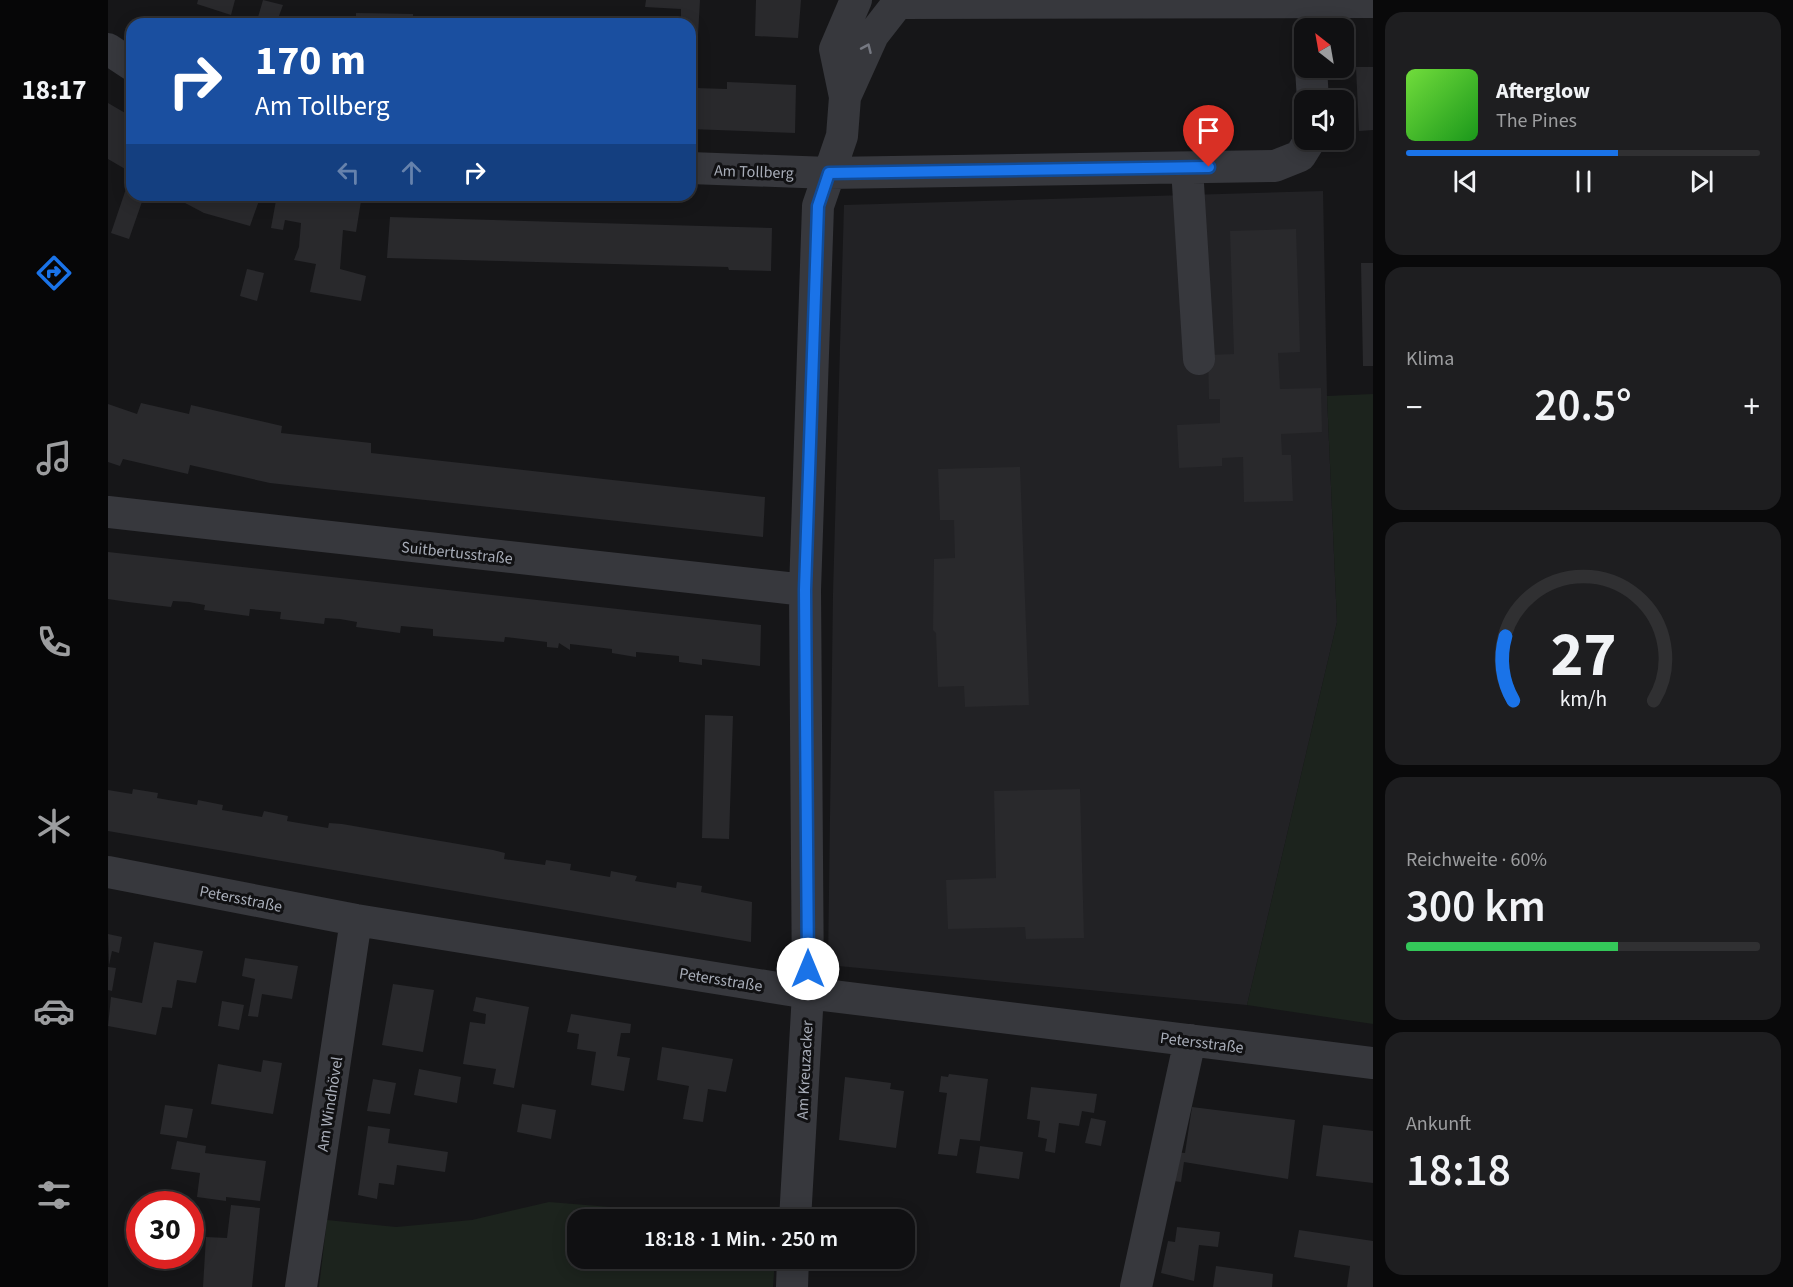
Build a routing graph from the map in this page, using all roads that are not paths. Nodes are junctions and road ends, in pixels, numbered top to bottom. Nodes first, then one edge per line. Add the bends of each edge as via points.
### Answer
1 (856, 0) edge
2 (895, 2) edge
3 (1373, 2) edge
4 (1308, 16) edge
5 (108, 49) edge
6 (126, 61) edge
7 (845, 97) junction
8 (1304, 150) edge
9 (696, 168) edge
10 (1187, 168) junction
11 (829, 173) junction
12 (1199, 359) dead end
13 (108, 512) edge
14 (805, 590) junction
15 (108, 872) edge
16 (356, 920) junction
17 (808, 993) junction
18 (1190, 1040) junction
19 (1373, 1064) edge
20 (796, 1209) edge
21 (793, 1269) edge
22 (301, 1287) edge
23 (792, 1287) edge
24 (1136, 1287) edge

1 - 7 street, Am Kreuzacker via 835,49
2 - 4 street
7 -> 2 street, Am Kreuzacker via 873,35
3 - 4 street
5 - 6 street
7 - 11 street, Am Kreuzacker via 842,136
8 - 10 street, Am Tollberg via 1300,156 1275,166
9 - 11 street, Am Tollberg
10 - 11 street, Am Tollberg
10 - 12 street
11 - 14 street, Am Kreuzacker via 818,206
13 - 14 street, Suitbertusstraße
14 - 17 street, Am Kreuzacker
15 - 16 street, Petersstraße
16 - 17 street, Petersstraße
16 - 22 street, Am Windhövel
17 - 18 street, Petersstraße
17 - 20 street, Am Kreuzacker
18 - 19 street, Petersstraße
18 - 24 street
21 - 23 street

